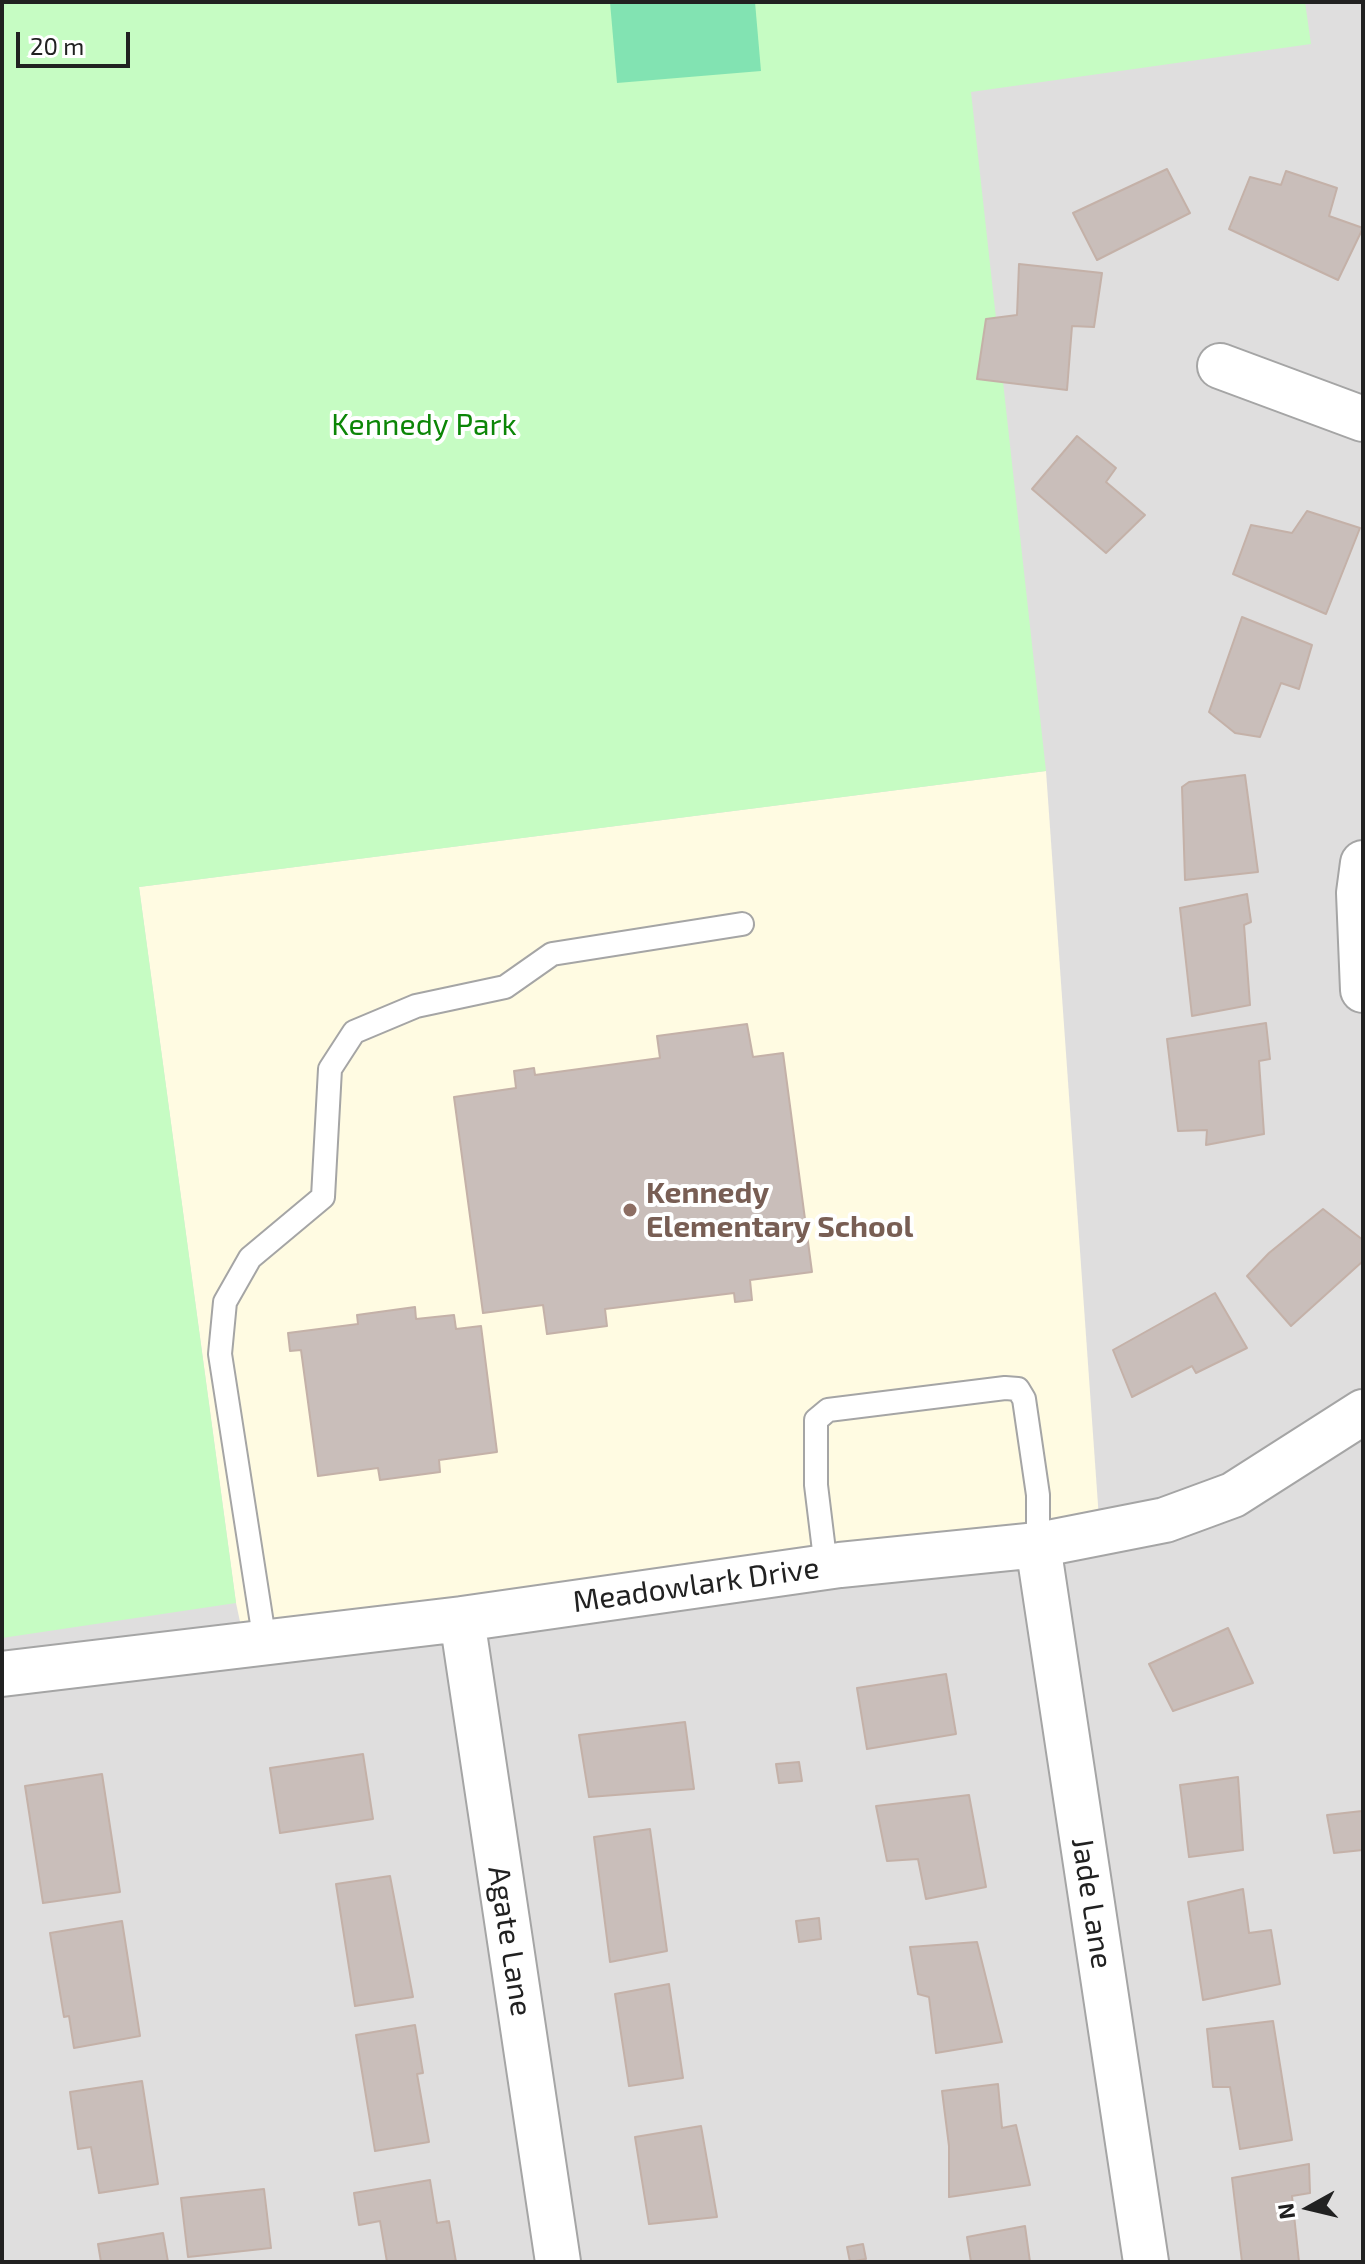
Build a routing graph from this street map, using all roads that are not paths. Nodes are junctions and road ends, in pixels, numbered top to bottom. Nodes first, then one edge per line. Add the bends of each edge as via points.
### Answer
1 (1220, 366) dead end
2 (1363, 419) edge
3 (1363, 863) edge
4 (742, 924) dead end
5 (1363, 990) edge
6 (1363, 1412) edge
7 (1038, 1545) junction
8 (826, 1567) junction
9 (462, 1619) junction
10 (265, 1643) junction
11 (2, 1674) edge
12 (558, 2262) edge
13 (1146, 2262) edge

1 - 2 street
3 - 5 street
4 - 10 lane via 552,954 505,987 416,1006 354,1032 330,1069 323,1197 250,1258 225,1302 220,1354
6 - 7 street, Meadowlark Drive via 1233,1495 1165,1520
7 - 8 street, Meadowlark Drive
7 - 8 lane via 1038,1495 1024,1399 1018,1389 1005,1388 828,1410 816,1420 816,1485
7 - 13 street, Jade Lane
8 - 9 street, Meadowlark Drive
9 - 10 street, Meadowlark Drive
9 - 12 street, Agate Lane
10 - 11 street, Meadowlark Drive

